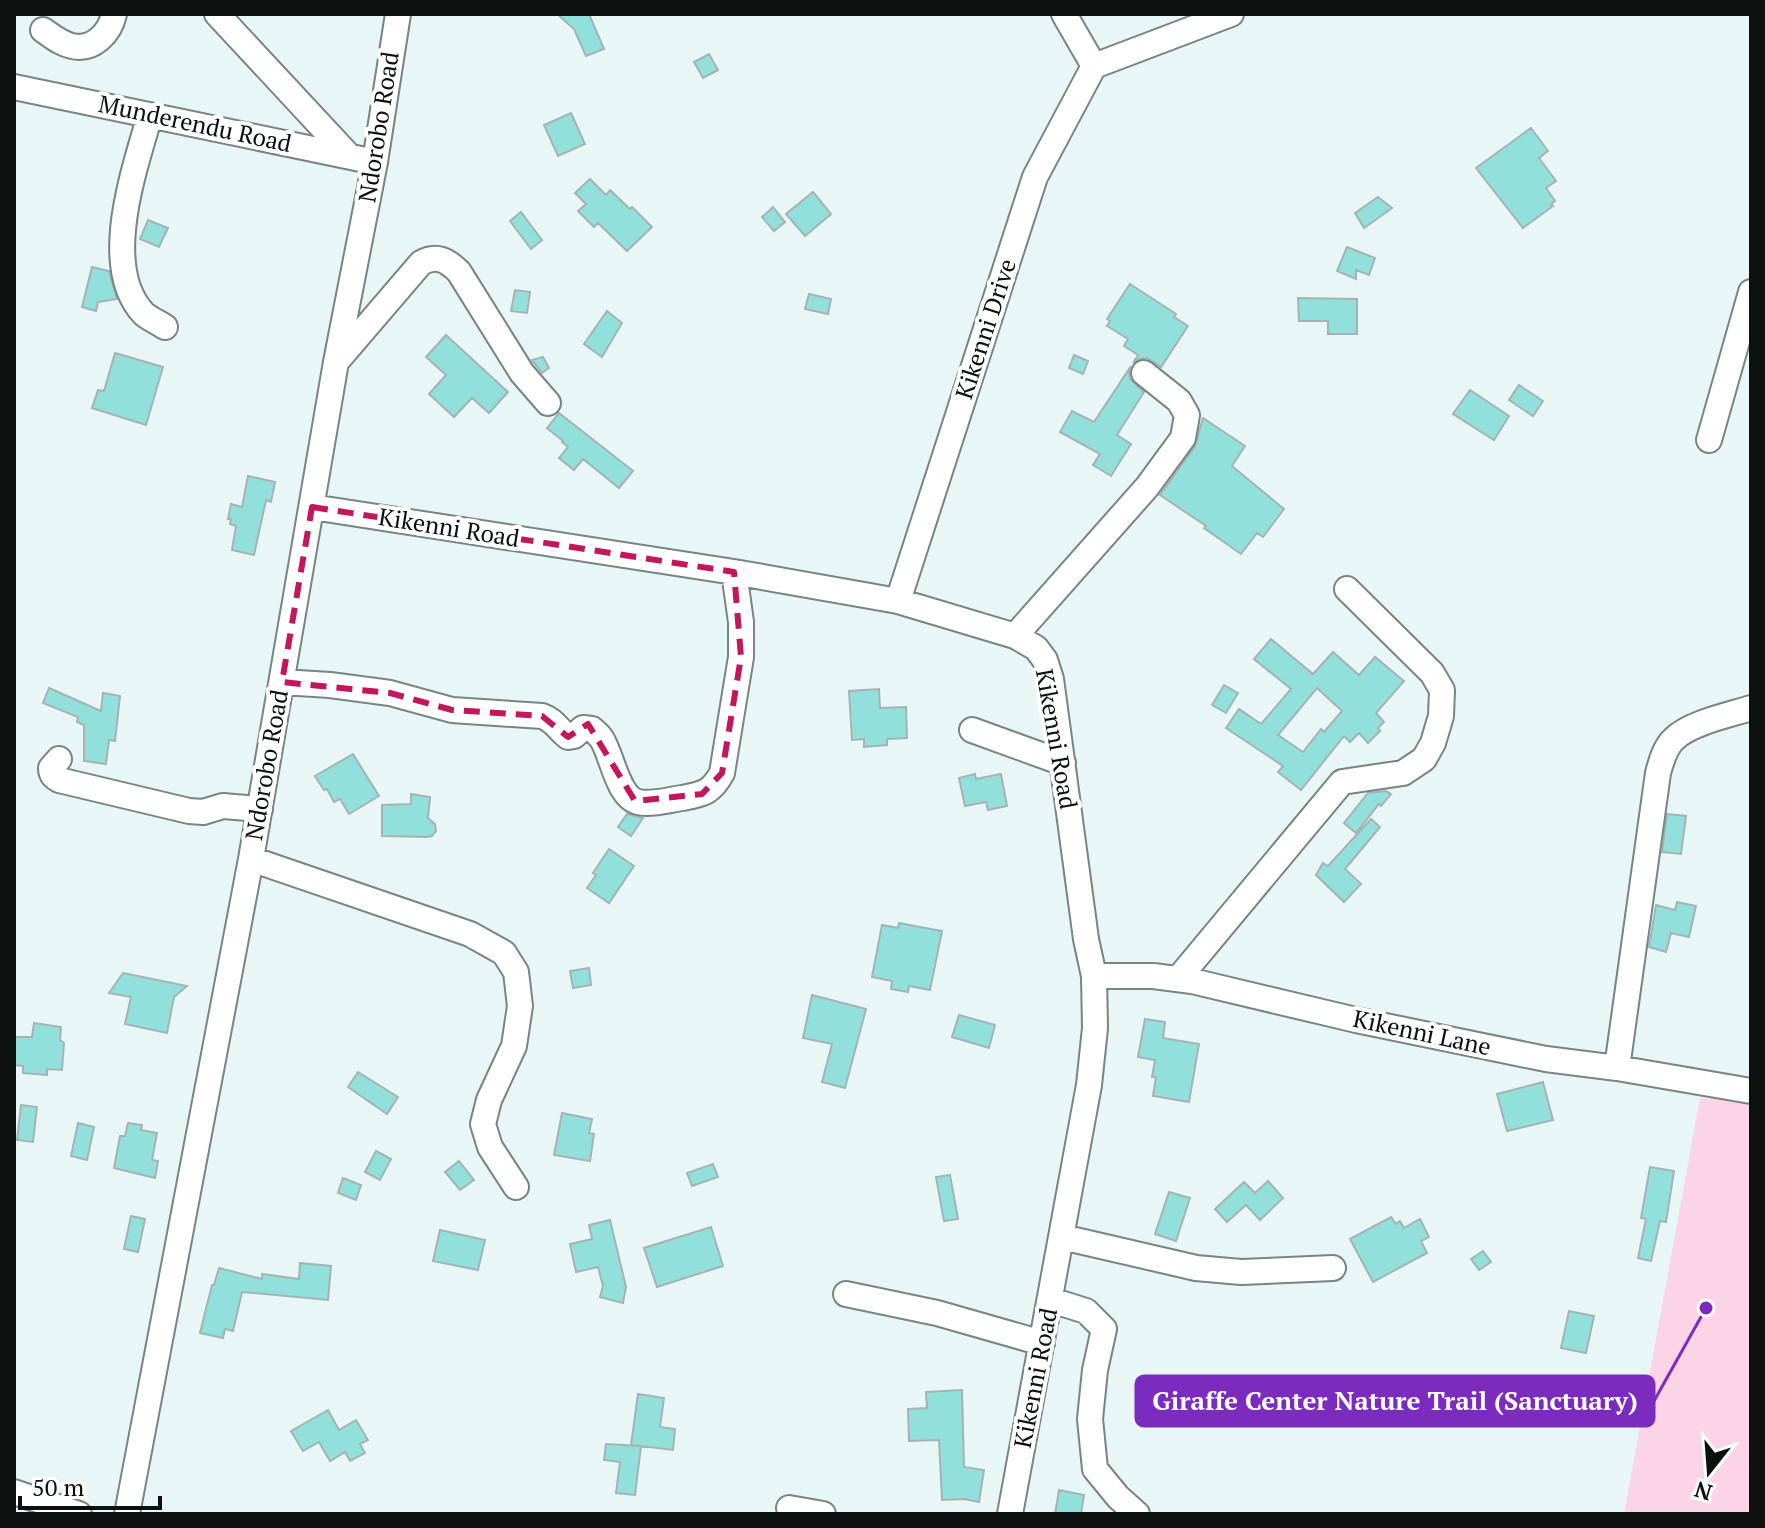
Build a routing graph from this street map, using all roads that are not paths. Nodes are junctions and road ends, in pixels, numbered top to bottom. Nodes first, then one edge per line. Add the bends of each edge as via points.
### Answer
1 (114, 14) edge
2 (217, 14) edge
3 (398, 14) edge
4 (1064, 14) edge
5 (1231, 14) edge
6 (43, 30) dead end
7 (1094, 66) junction
8 (14, 87) edge
9 (150, 115) junction
10 (349, 156) junction
11 (375, 162) junction
12 (1751, 292) edge
13 (165, 327) dead end
14 (336, 362) junction
15 (1144, 373) dead end
16 (548, 403) dead end
17 (1709, 440) dead end
18 (312, 507) junction
19 (734, 572) junction
20 (1347, 589) dead end
21 (898, 601) junction
22 (1015, 636) junction
23 (282, 682) junction
24 (1751, 708) edge
25 (972, 730) dead end
26 (59, 759) dead end
27 (1063, 763) junction
28 (260, 809) junction
29 (251, 859) junction
30 (1094, 976) junction
31 (1178, 979) junction
32 (1617, 1068) junction
33 (1751, 1091) edge
34 (516, 1187) dead end
35 (1062, 1237) junction
36 (1333, 1268) dead end
37 (846, 1294) dead end
38 (1051, 1300) junction
39 (1042, 1343) junction
40 (14, 1492) edge
41 (789, 1508) dead end
42 (79, 1514) edge
43 (127, 1514) edge
44 (823, 1514) edge
45 (1010, 1514) edge
46 (1137, 1514) edge

1 - 6 street via 103,37 77,47
2 - 10 street
3 - 11 street, Ndorobo Road
4 - 7 street
5 - 7 street
7 - 21 street, Kikenni Drive via 1035,177
8 - 9 street, Munderendu Road
9 - 10 street, Munderendu Road
9 - 13 street via 130,188 123,258 133,298 145,315
10 - 11 street, Munderendu Road
11 - 14 street, Ndorobo Road
12 - 17 street
14 - 16 street via 421,263 437,258 459,272 522,373
14 - 18 street, Ndorobo Road
15 - 22 street via 1179,401 1187,415 1183,438 1147,487
18 - 19 street, Kikenni Road
18 - 23 street, Ndorobo Road
19 - 21 street, Kikenni Road
19 - 23 street via 741,657 722,773 702,794 664,801 629,798 602,739 592,729 568,737 542,716 452,710 390,693
20 - 31 street via 1437,681 1441,716 1433,743 1424,759 1403,773 1342,782
21 - 22 street, Kikenni Road
22 - 27 street, Kikenni Road via 1045,660
23 - 28 street, Ndorobo Road
24 - 32 street via 1689,728 1673,739 1663,756
25 - 27 street
26 - 28 street via 51,772 59,780 189,811 223,806
27 - 30 street, Kikenni Road
28 - 29 street, Ndorobo Road
29 - 34 street via 470,934 504,953 516,972 520,1006 514,1046 483,1124 490,1147
29 - 43 street, Ndorobo Road
30 - 31 street, Kikenni Lane
30 - 35 street, Kikenni Road via 1089,1085
31 - 32 street, Kikenni Lane via 1546,1059
32 - 33 street, Kikenni Lane
35 - 36 street via 1196,1268
35 - 38 street, Kikenni Road
37 - 39 street
38 - 39 street, Kikenni Road
38 - 46 street via 1086,1311 1104,1329 1090,1419 1095,1469
39 - 45 street, Kikenni Road
40 - 42 street
41 - 44 street

